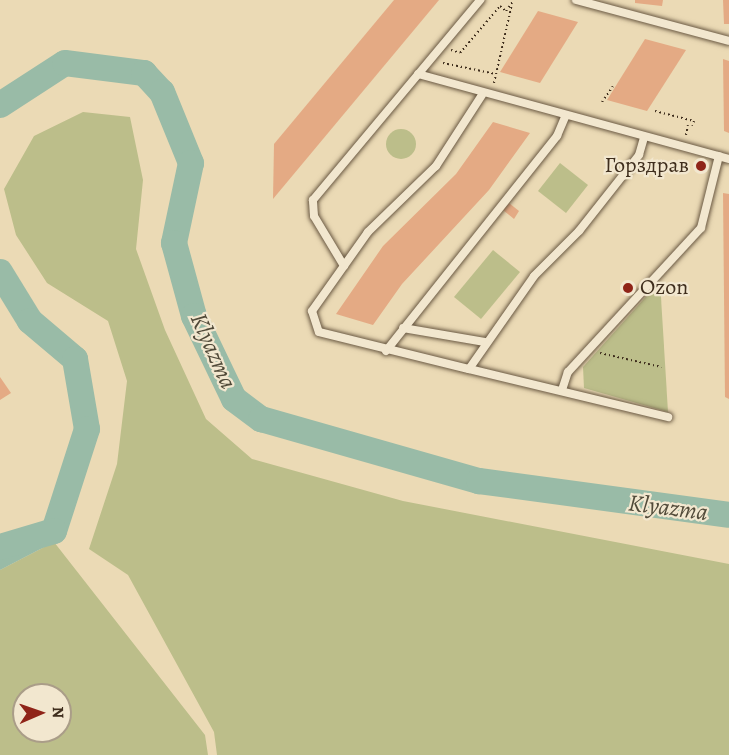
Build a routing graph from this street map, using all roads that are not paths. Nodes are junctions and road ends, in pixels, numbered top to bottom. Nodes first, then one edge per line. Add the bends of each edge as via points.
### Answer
1 (480, 0) edge
2 (576, 0) edge
3 (729, 41) edge
4 (418, 74) junction
5 (486, 96) junction
6 (565, 117) junction
7 (644, 137) junction
8 (719, 156) junction
9 (729, 159) edge
10 (344, 266) junction
11 (403, 328) junction
12 (485, 342) junction
13 (387, 351) junction
14 (470, 369) junction
15 (562, 390) junction
16 (668, 417) dead end

1 - 4 lane
2 - 3 lane
4 - 5 lane
4 - 10 lane via 313,200 314,216
5 - 6 lane
5 - 10 lane via 436,166 368,232
6 - 7 lane
6 - 11 lane via 557,136
7 - 8 lane
7 - 12 lane via 632,163
8 - 9 lane
8 - 15 lane via 702,228 568,372
10 - 13 lane via 312,311 313,326 327,337
11 - 12 lane
11 - 13 lane
12 - 14 lane
13 - 14 lane
14 - 15 lane
15 - 16 lane

